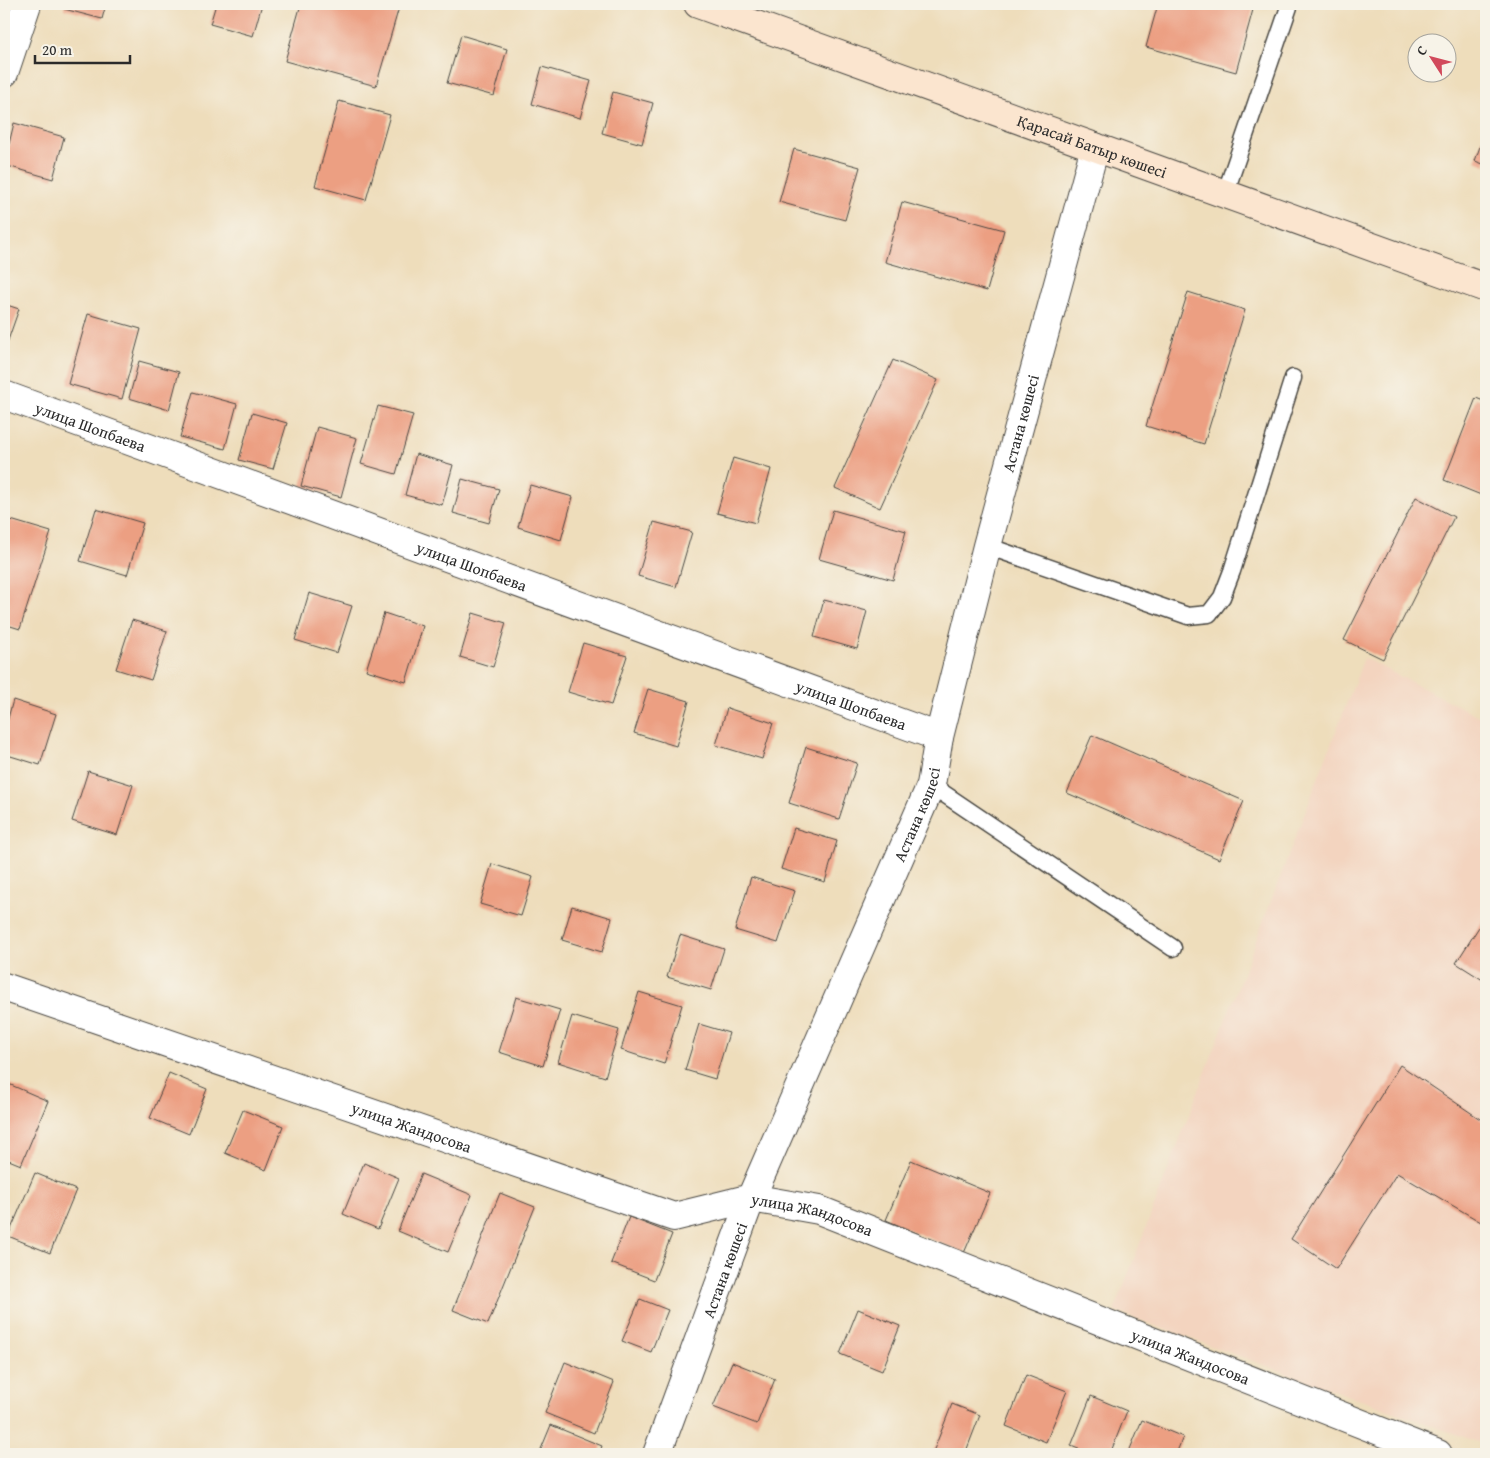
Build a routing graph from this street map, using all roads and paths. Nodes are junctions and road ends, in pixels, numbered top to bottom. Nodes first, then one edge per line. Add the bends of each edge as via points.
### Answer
1 (27, 4) edge
2 (698, 4) edge
3 (1290, 4) edge
4 (4, 73) edge
5 (1095, 147) junction
6 (1225, 194) junction
7 (1486, 288) edge
8 (1293, 378) dead end
9 (4, 395) edge
10 (987, 546) junction
11 (939, 737) junction
12 (931, 785) junction
13 (1173, 948) dead end
14 (4, 987) edge
15 (751, 1198) junction
16 (657, 1454) edge
17 (1438, 1454) edge

1 - 4 street
2 - 5 main road, Қарасай Батыр көшесі
3 - 6 lane
5 - 6 main road, Қарасай Батыр көшесі
5 - 10 street, Астана көшесі
6 - 7 main road, Қарасай Батыр көшесі
8 - 10 lane via 1232,571 1222,597 1209,614 1188,616
9 - 11 street, улица Шопбаева
10 - 11 street, Астана көшесі
11 - 12 street, Астана көшесі
12 - 13 lane
12 - 15 street, Астана көшесі
14 - 15 street, улица Жандосова via 674,1217
15 - 16 street, Астана көшесі
15 - 17 street, улица Жандосова via 819,1210

